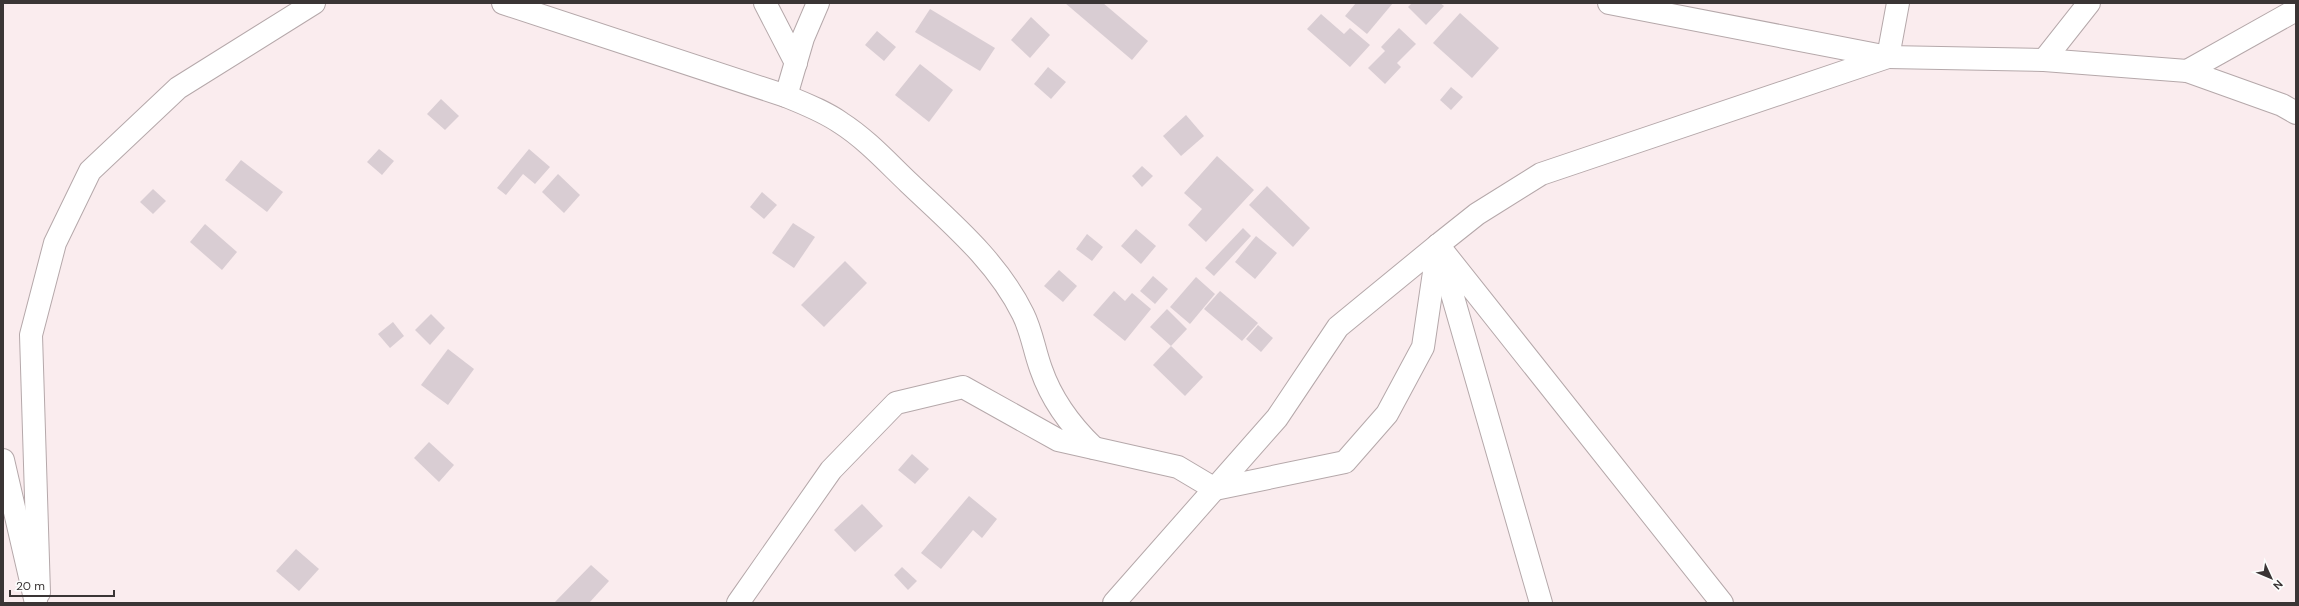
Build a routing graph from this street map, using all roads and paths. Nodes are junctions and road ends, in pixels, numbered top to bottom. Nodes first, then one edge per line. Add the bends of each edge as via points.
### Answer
1 (314, 3) edge
2 (503, 3) edge
3 (765, 3) edge
4 (818, 3) edge
5 (1609, 3) edge
6 (1898, 3) edge
7 (2089, 3) edge
8 (2296, 10) edge
9 (1888, 57) junction
10 (2044, 60) junction
11 (796, 62) junction
12 (2187, 71) junction
13 (786, 96) junction
14 (2296, 113) edge
15 (1438, 245) junction
16 (1094, 448) junction
17 (3, 460) edge
18 (1215, 489) junction
19 (38, 603) edge
20 (738, 603) edge
21 (1114, 603) edge
22 (1541, 603) edge
23 (1722, 603) edge

1 - 19 street via 178,88 90,171 55,243 31,335
2 - 13 street
3 - 11 street
4 - 11 street via 810,17
5 - 9 street
6 - 9 street
7 - 10 street
8 - 12 street
9 - 10 street
9 - 15 street via 1541,174 1477,214
10 - 12 street
11 - 13 street
12 - 14 street via 2282,105
13 - 16 street via 815,108 841,123 973,243 1010,290 1024,315 1040,367 1061,412
15 - 18 street via 1338,327 1277,418
15 - 18 street via 1423,347 1387,414 1344,462
15 - 22 street
15 - 23 street
16 - 18 street via 1178,466
16 - 20 street via 1058,440 963,387 896,403 831,470
17 - 19 street
18 - 21 street

